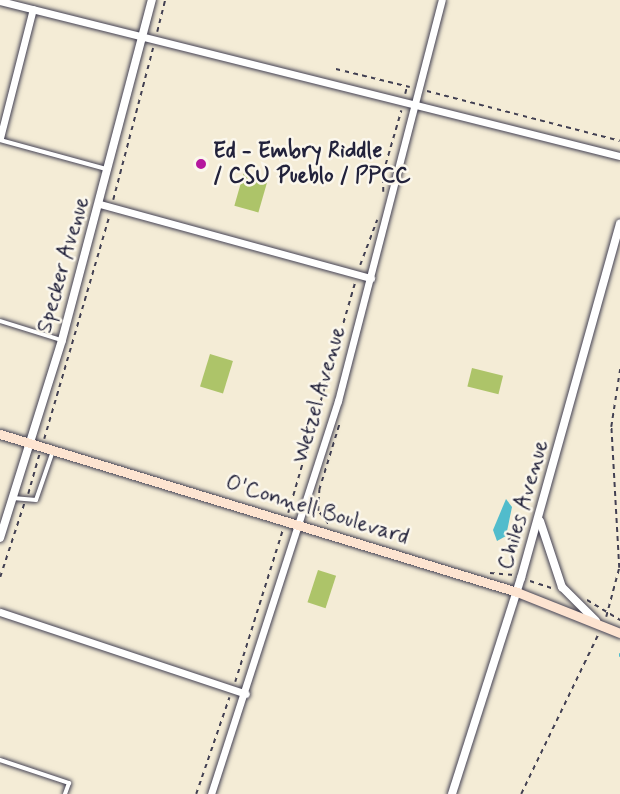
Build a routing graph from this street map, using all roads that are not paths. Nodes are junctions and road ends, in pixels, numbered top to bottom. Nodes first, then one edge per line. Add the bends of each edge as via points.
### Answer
1 (152, 0) edge
2 (442, 0) edge
3 (0, 1) edge
4 (33, 9) junction
5 (143, 37) junction
6 (418, 104) junction
7 (3, 113) edge
8 (0, 139) edge
9 (620, 156) edge
10 (109, 170) junction
11 (100, 204) junction
12 (620, 224) edge
13 (371, 278) junction
14 (0, 321) edge
15 (62, 340) junction
16 (0, 434) edge
17 (30, 443) junction
18 (53, 450) junction
19 (13, 498) junction
20 (541, 513) junction
21 (301, 526) junction
22 (0, 538) edge
23 (517, 592) junction
24 (0, 612) edge
25 (600, 623) junction
26 (620, 633) edge
27 (246, 694) junction
28 (0, 760) edge
29 (65, 794) edge
30 (211, 794) edge
31 (452, 794) edge

1 - 5 street, Specker Avenue
2 - 6 street, Wetzel Avenue
3 - 4 street
4 - 5 street
4 - 7 street
5 - 6 street
5 - 10 street, Specker Avenue
6 - 9 street
6 - 13 street, Wetzel Avenue
7 - 8 street
8 - 10 lane
10 - 11 street, Specker Avenue
11 - 13 street
11 - 15 street, Specker Avenue
12 - 20 street, Chiles Avenue
13 - 21 street, Wetzel Avenue
14 - 15 lane
15 - 17 street, Specker Avenue
16 - 17 main road, O'Connell Boulevard
17 - 18 main road, O'Connell Boulevard
17 - 19 street, Specker Avenue
18 - 19 lane via 38,498 25,502
18 - 21 main road, O'Connell Boulevard
19 - 22 street, Specker Avenue
20 - 23 street, Chiles Avenue
20 - 25 street via 545,547 565,591
21 - 23 main road, O'Connell Boulevard
21 - 27 street, Wetzel Avenue
23 - 25 main road, O'Connell Boulevard
23 - 31 street, Chiles Avenue
24 - 27 street
25 - 26 main road, O'Connell Boulevard
27 - 30 street, Wetzel Avenue
28 - 29 lane via 69,783

